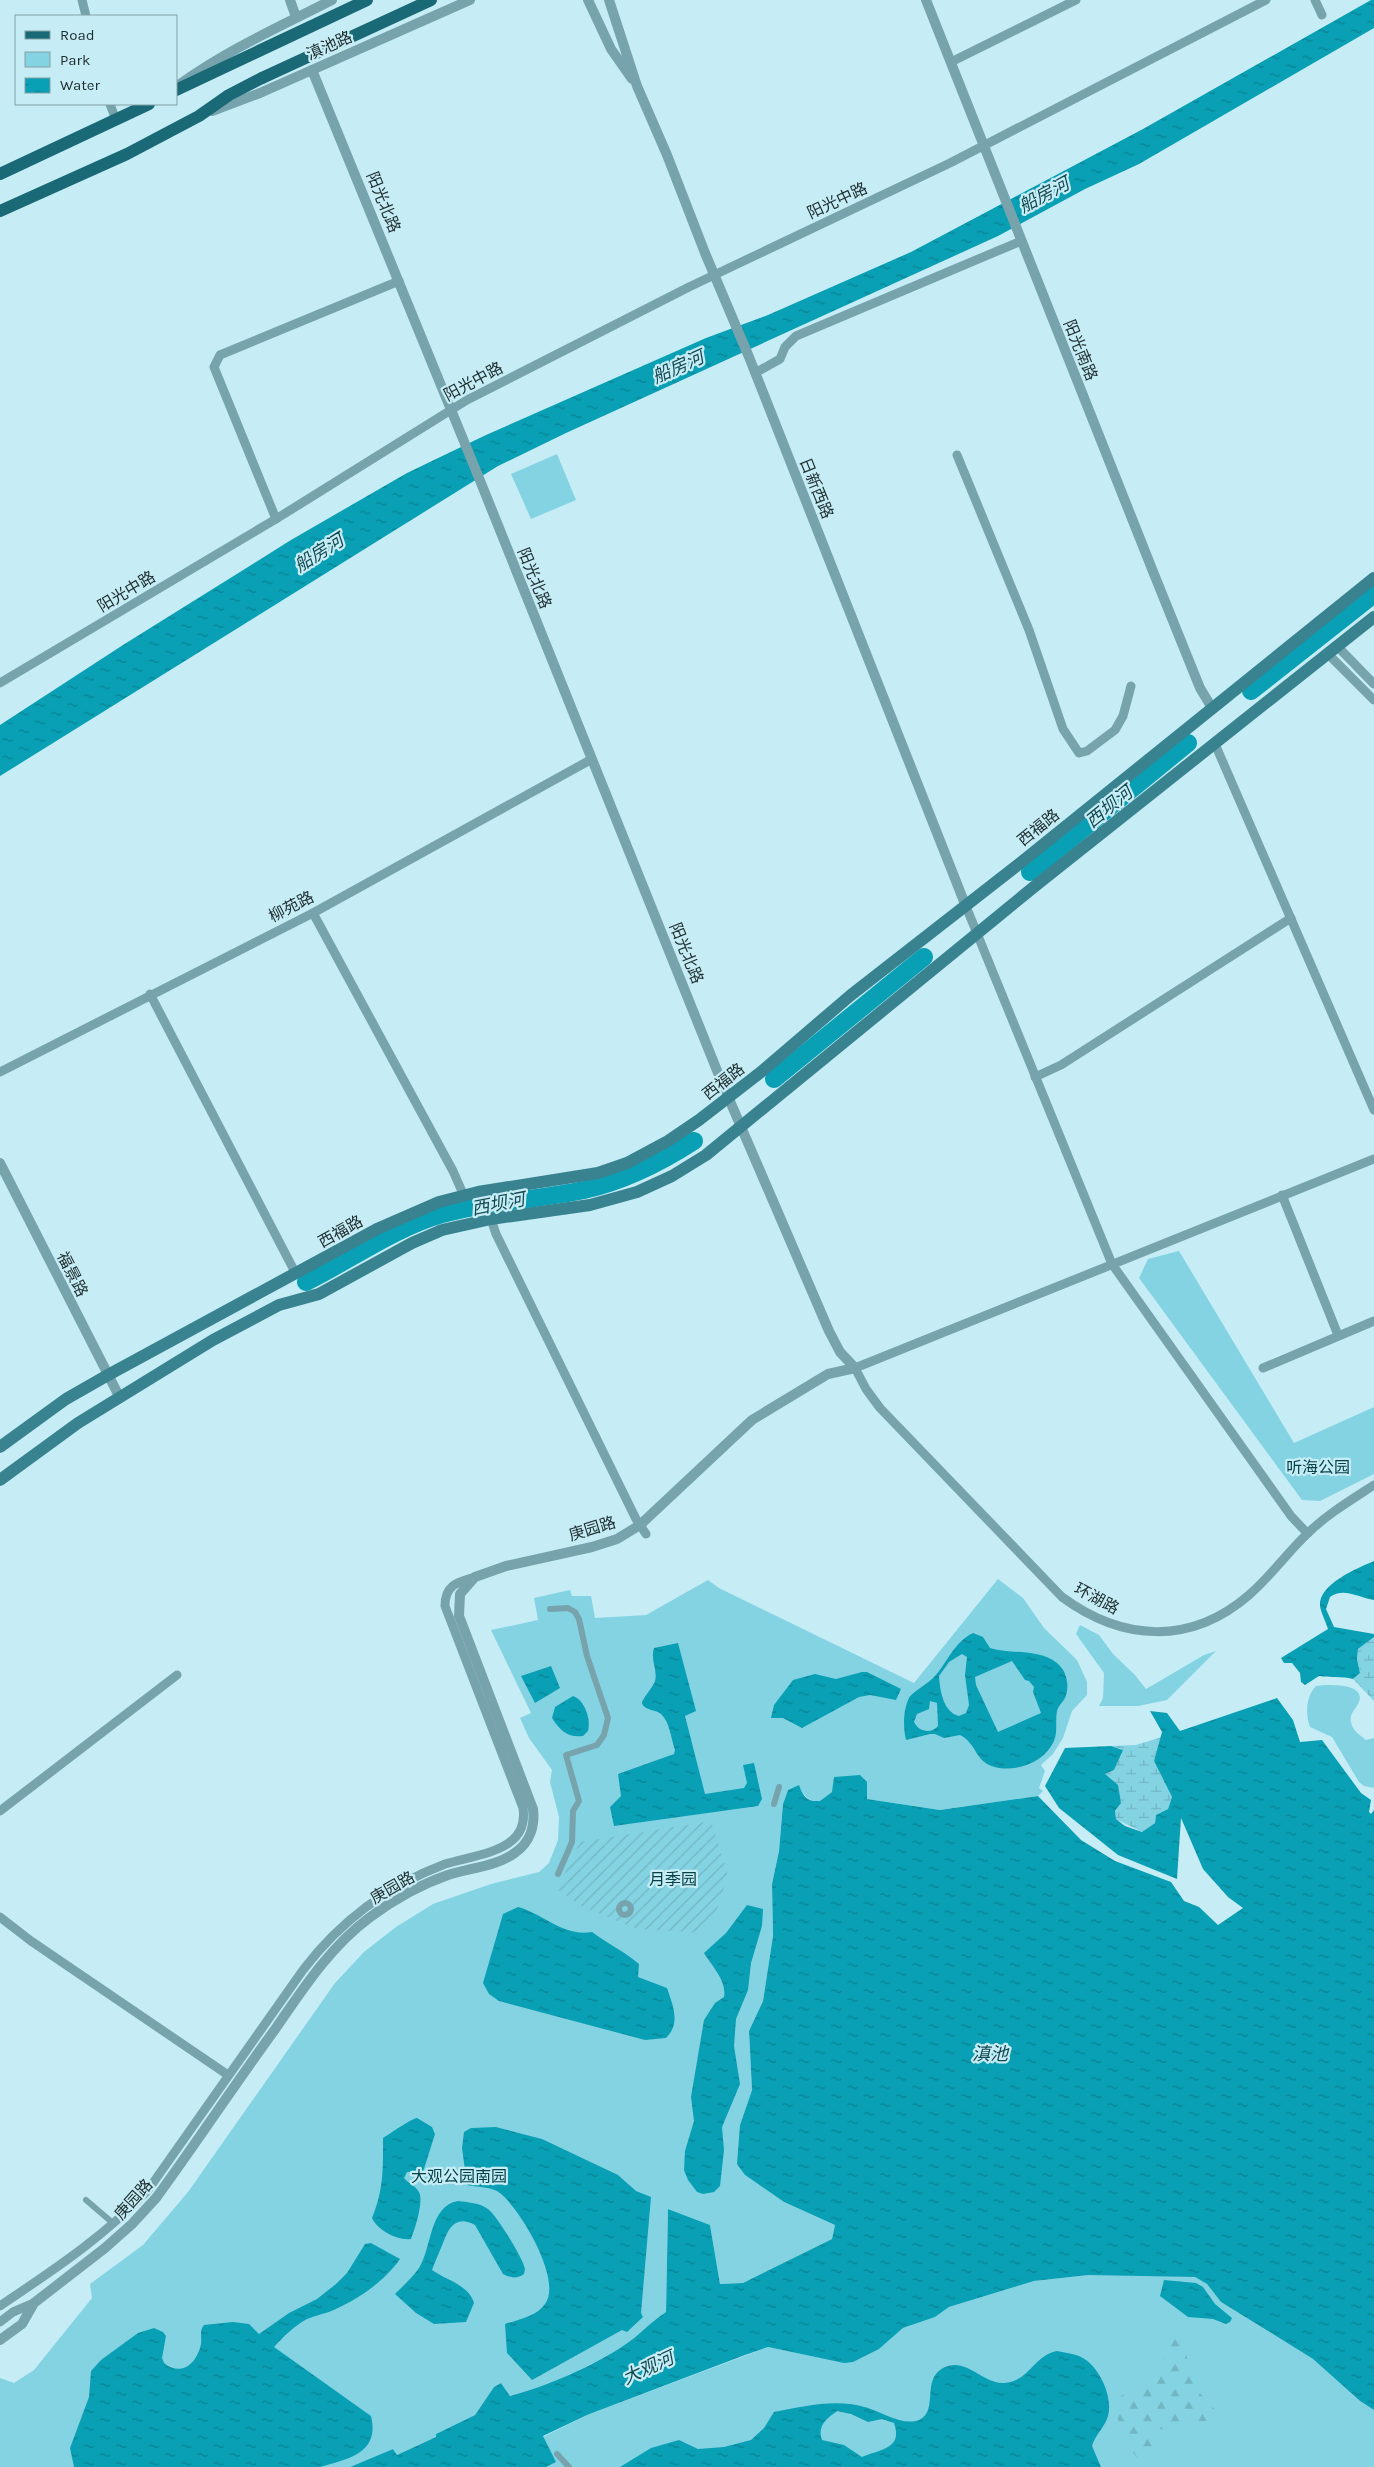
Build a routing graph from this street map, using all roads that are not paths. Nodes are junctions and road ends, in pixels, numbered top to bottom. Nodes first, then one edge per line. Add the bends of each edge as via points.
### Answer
1 (82, 0) edge
2 (290, 0) edge
3 (332, 0) edge
4 (367, 0) edge
5 (430, 0) edge
6 (470, 0) edge
7 (588, 0) edge
8 (609, 0) edge
9 (926, 0) edge
10 (1076, 0) edge
11 (1266, 0) edge
12 (1314, 0) edge
13 (86, 15) edge
14 (1322, 15) dead end
15 (296, 17) junction
16 (950, 62) junction
17 (312, 70) junction
18 (636, 86) junction
19 (178, 87) edge
20 (178, 88) edge
21 (110, 105) edge
22 (147, 105) edge
23 (199, 116) junction
24 (116, 120) junction
25 (983, 144) junction
26 (2, 173) edge
27 (0, 211) edge
28 (1020, 239) junction
29 (714, 275) junction
30 (399, 281) junction
31 (755, 373) junction
32 (451, 410) junction
33 (957, 454) dead end
34 (276, 519) junction
35 (1374, 578) edge
36 (1374, 617) edge
37 (1333, 650) junction
38 (0, 683) edge
39 (1374, 684) edge
40 (1131, 686) dead end
41 (1374, 700) edge
42 (1212, 708) junction
43 (1216, 744) junction
44 (592, 759) junction
45 (965, 904) junction
46 (313, 913) junction
47 (1291, 918) junction
48 (978, 934) junction
49 (150, 994) junction
50 (0, 1072) edge
51 (1035, 1077) junction
52 (729, 1097) junction
53 (1374, 1110) edge
54 (741, 1127) junction
55 (1374, 1159) edge
56 (0, 1162) edge
57 (1282, 1195) junction
58 (464, 1196) junction
59 (491, 1219) junction
60 (1112, 1264) junction
61 (296, 1274) junction
62 (1374, 1321) edge
63 (1338, 1335) junction
64 (855, 1368) junction
65 (1263, 1368) dead end
66 (108, 1375) junction
67 (120, 1398) junction
68 (0, 1448) edge
69 (0, 1480) edge
70 (1374, 1485) edge
71 (643, 1529) junction
72 (1307, 1533) junction
73 (475, 1577) junction
74 (550, 1609) dead end
75 (177, 1675) dead end
76 (779, 1787) dead end
77 (774, 1804) dead end
78 (0, 1811) edge
79 (558, 1874) dead end
80 (0, 1917) edge
81 (228, 2075) junction
82 (86, 2200) dead end
83 (114, 2224) junction
84 (34, 2304) junction
85 (0, 2306) edge
86 (0, 2322) edge
87 (0, 2340) edge
88 (557, 2454) dead end
89 (569, 2467) edge

1 - 13 street
2 - 15 street
3 - 15 street
4 - 20 main road
5 - 23 main road, 滇池路, bridge via 262,78
6 - 17 street, 滇池路
7 - 18 street, 日新西路 via 611,49
8 - 18 street, 日新西路
9 - 16 street, 阳光南路
10 - 16 street
11 - 25 street, 阳光中路
12 - 14 street
15 - 19 street via 214,60
16 - 25 street, 阳光南路
17 - 23 street, 滇池路
17 - 30 street, 阳光北路
18 - 29 street, 日新西路 via 668,155
21 - 24 street
22 - 24 main road
23 - 27 main road, 滇池路 via 127,154
24 - 26 main road
25 - 28 street, 阳光南路
25 - 29 street, 阳光中路 via 950,163
28 - 31 street via 796,336 785,347 780,359
28 - 42 street, 阳光南路 via 1196,679
29 - 31 street, 日新西路
29 - 32 street, 阳光中路
30 - 32 street, 阳光北路
30 - 34 street via 220,355 214,367
31 - 45 street, 日新西路
32 - 34 street, 阳光中路
32 - 44 street, 阳光北路
33 - 40 street via 1029,630 1063,729 1079,753 1087,752 1115,730 1123,716
34 - 38 street, 阳光中路
35 - 42 main road, 西福路
36 - 37 main road
37 - 39 street
37 - 41 street
37 - 43 main road
42 - 45 main road, 西福路
43 - 47 street
43 - 48 main road
44 - 46 street, 柳苑路
44 - 52 street, 阳光北路
45 - 48 street
45 - 52 main road, 西福路
46 - 49 street, 柳苑路
46 - 58 street
47 - 51 street via 1061,1065
47 - 53 street
48 - 51 street
48 - 54 main road
49 - 50 street, 柳苑路
49 - 61 street
51 - 60 street
52 - 54 street, 阳光北路
52 - 58 main road, 西福路 via 668,1141 627,1163 568,1180
54 - 59 main road via 706,1155 672,1176 636,1192 590,1204
54 - 64 street, 阳光北路 via 829,1331 840,1352
55 - 57 street
56 - 66 street, 福景路
57 - 60 street
57 - 63 street
58 - 61 main road, 西福路 via 409,1214
59 - 67 main road via 442,1230 319,1294 279,1305 213,1340
59 - 71 street, 庚园路
60 - 64 street
60 - 72 street via 1291,1516
61 - 66 main road, 西福路
62 - 63 street
63 - 65 street
64 - 71 street, 庚园路 via 828,1374 752,1420
64 - 72 street, 环湖路 via 880,1408 1062,1597 1098,1620 1138,1631 1184,1629 1209,1620 1230,1610 1250,1594
66 - 67 street, 福景路
66 - 68 main road, 西福路 via 66,1399
67 - 69 main road
70 - 72 street, 环湖路
71 - 73 street, 庚园路 via 592,1547 506,1566
73 - 81 street via 456,1582 447,1590 445,1606 523,1808 519,1833 501,1848 445,1864 409,1880 358,1912 317,1951
73 - 84 street, 庚园路 via 460,1594 459,1616 533,1809 533,1825 528,1840 518,1852 504,1859 448,1875 414,1889 366,1921 341,1943 311,1978 156,2198 106,2248
74 - 79 street via 568,1608 579,1619 587,1656 608,1718 604,1735 597,1745 566,1755 579,1801 573,1811 572,1842
75 - 78 street
76 - 77 street
80 - 81 street via 30,1941
81 - 83 street via 148,2190
82 - 83 street
83 - 85 street
84 - 86 street via 13,2312
84 - 87 street, 庚园路 via 22,2324
88 - 89 street

